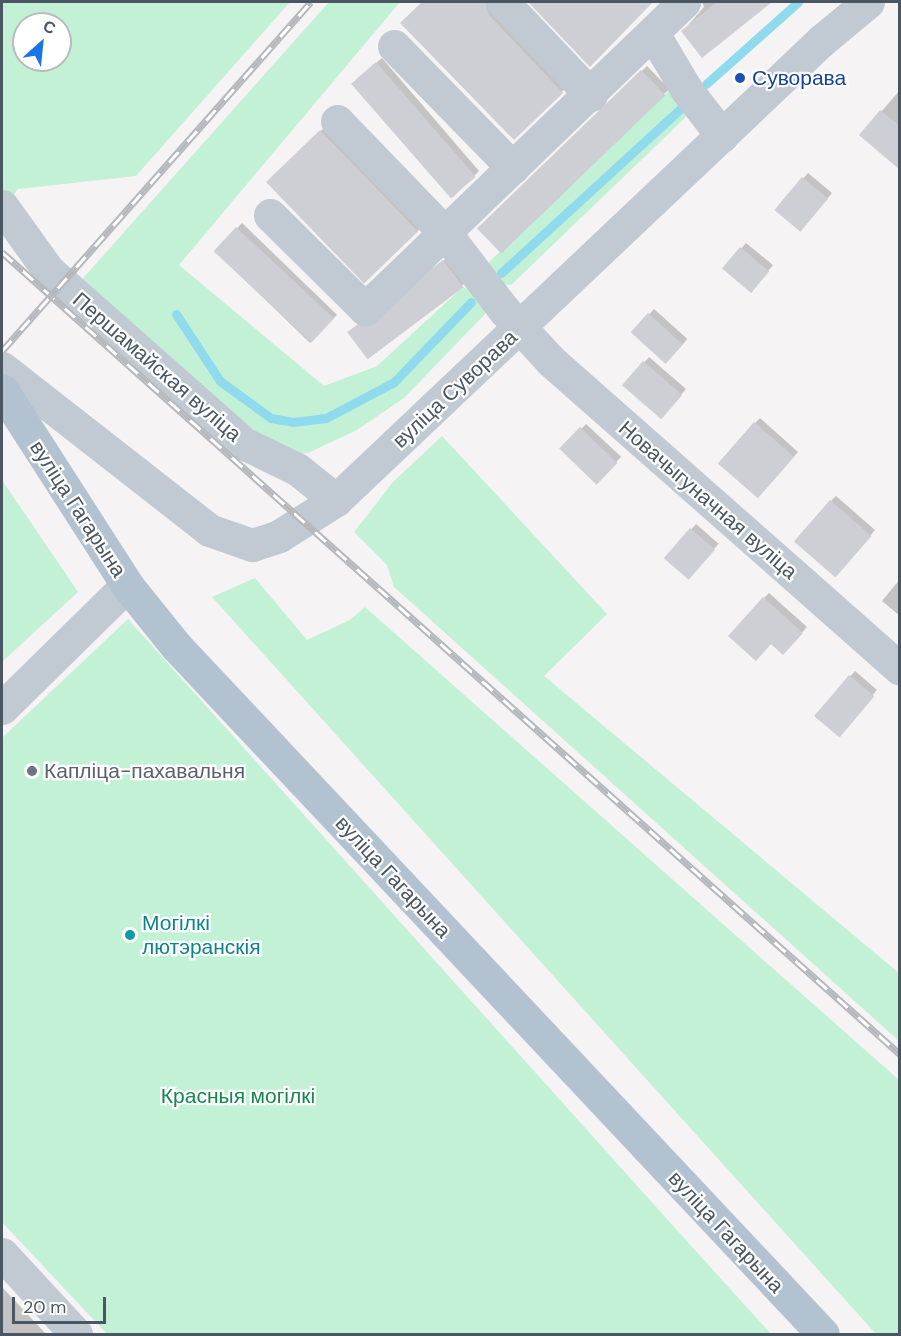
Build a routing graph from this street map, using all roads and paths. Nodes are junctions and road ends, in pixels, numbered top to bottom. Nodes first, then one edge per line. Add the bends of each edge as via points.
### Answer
1 (502, 2) edge
2 (868, 2) edge
3 (664, 14) edge
4 (394, 46) dead end
5 (591, 95) junction
6 (337, 121) dead end
7 (722, 136) junction
8 (513, 168) junction
9 (2, 206) edge
10 (270, 215) dead end
11 (446, 234) junction
12 (520, 328) junction
13 (2, 368) edge
14 (2, 390) edge
15 (336, 500) junction
16 (127, 585) junction
17 (900, 669) edge
18 (2, 708) edge
19 (2, 1254) edge
20 (76, 1335) edge
21 (823, 1335) edge

1 - 5 street
2 - 7 street, вуліца Суворава via 821,41
3 - 5 street
3 - 7 street via 686,89
4 - 8 street
5 - 8 street
6 - 11 street, Новачыгуначная вуліца
7 - 12 street, вуліца Суворава
8 - 11 street
9 - 15 street, Першамайская вуліца via 48,270 227,429 245,444 297,469
10 - 11 street via 365,309
11 - 12 street, Новачыгуначная вуліца
12 - 15 street, вуліца Суворава
12 - 17 street, Новачыгуначная вуліца via 550,362
13 - 15 street, вуліца Суворава via 209,530 252,545 306,522
14 - 16 main road, вуліца Гагарына
16 - 18 street
16 - 21 main road, вуліца Гагарына via 176,646
19 - 20 street

